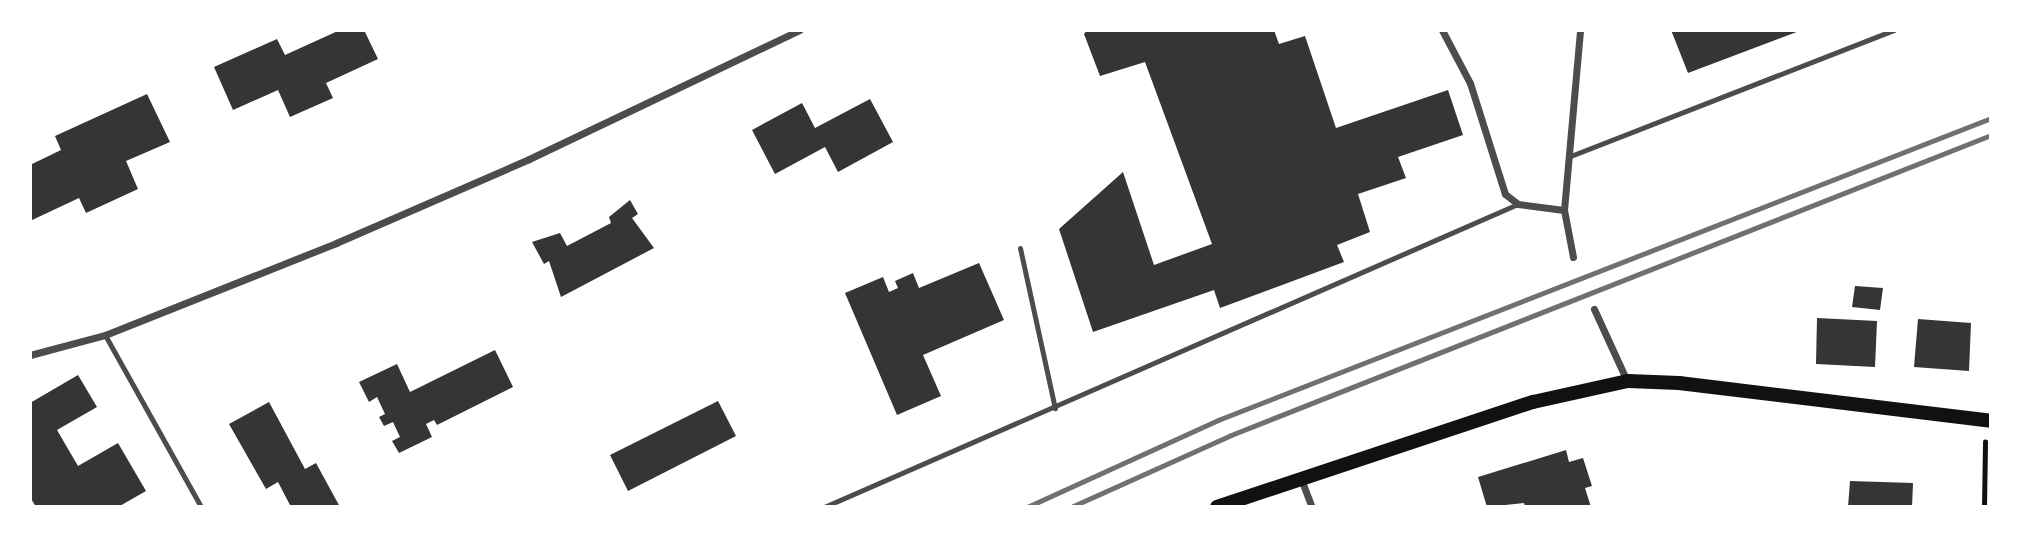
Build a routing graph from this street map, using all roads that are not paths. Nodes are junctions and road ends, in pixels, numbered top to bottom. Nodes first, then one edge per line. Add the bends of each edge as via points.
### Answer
1 (800, 30) edge
2 (1443, 30) edge
3 (1580, 30) edge
4 (1894, 30) edge
5 (1568, 157) junction
6 (1518, 204) junction
7 (1563, 210) junction
8 (1020, 248) dead end
9 (1573, 257) dead end
10 (1594, 309) dead end
11 (105, 335) junction
12 (30, 355) edge
13 (1628, 382) junction
14 (1055, 408) junction
15 (1988, 421) edge
16 (1301, 478) junction
17 (201, 507) edge
18 (824, 507) edge
19 (1217, 507) edge
20 (1312, 507) edge

1 - 11 street via 529,159 336,243
2 - 6 street via 1470,83 1498,180
3 - 5 street
4 - 5 lane
5 - 7 street
6 - 7 street
6 - 14 lane
7 - 9 street
8 - 14 lane
10 - 13 street
11 - 12 street
11 - 17 lane
13 - 15 main road via 1679,383
13 - 16 main road via 1533,402
14 - 18 lane
16 - 19 main road
16 - 20 street

